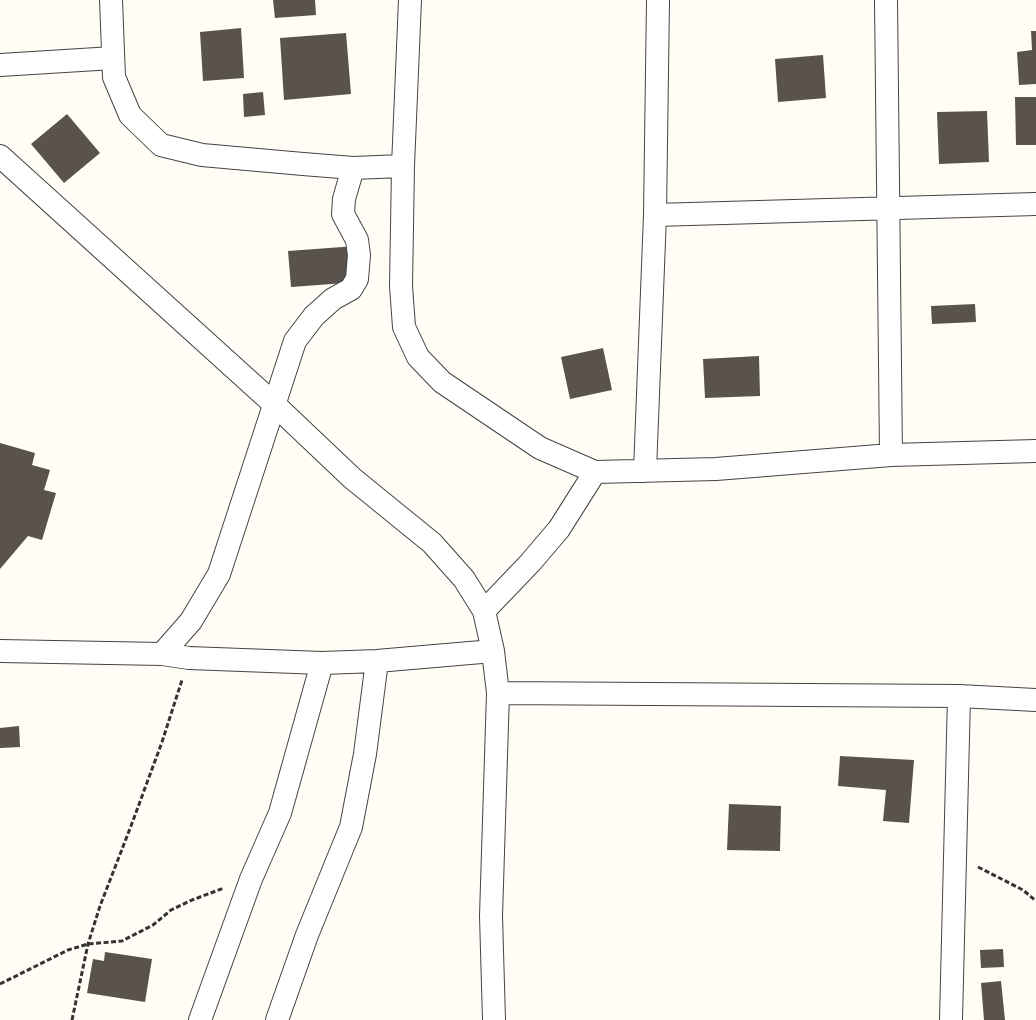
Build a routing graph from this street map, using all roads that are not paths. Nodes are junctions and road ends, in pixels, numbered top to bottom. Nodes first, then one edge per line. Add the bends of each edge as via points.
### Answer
1 (111, 0) edge
2 (410, 0) edge
3 (658, 0) edge
4 (886, 0) edge
5 (113, 58) junction
6 (0, 65) edge
7 (0, 156) edge
8 (403, 166) junction
9 (353, 168) junction
10 (1036, 204) edge
11 (888, 208) junction
12 (655, 215) junction
13 (274, 404) junction
14 (1036, 451) edge
15 (891, 455) junction
16 (645, 471) junction
17 (595, 472) junction
18 (484, 611) junction
19 (0, 651) edge
20 (493, 651) junction
21 (162, 654) junction
22 (377, 661) junction
23 (322, 663) junction
24 (498, 693) junction
25 (959, 696) junction
26 (1036, 700) edge
27 (200, 1020) edge
28 (277, 1020) edge
29 (494, 1020) edge
30 (952, 1020) edge

1 - 5 street
2 - 8 street
3 - 12 street
4 - 11 street
5 - 6 street
5 - 9 street via 114,77 130,115 161,145 202,155
7 - 13 street
8 - 9 street
8 - 17 street via 404,327 418,357 442,382 540,448
9 - 13 street via 343,214 357,240 357,279 351,288 314,316 296,341
10 - 11 street
11 - 12 street
11 - 15 street
12 - 16 street
13 - 18 street via 352,478 432,543 464,579
13 - 21 street via 219,574 191,621
14 - 15 street
15 - 16 street via 716,469
16 - 17 street
17 - 18 street via 559,529
18 - 20 street
19 - 21 street
20 - 22 street
20 - 24 street
21 - 23 street
22 - 23 street
22 - 28 street via 365,754 351,826
23 - 27 street via 280,813 251,879
24 - 25 street
24 - 29 street via 491,916
25 - 26 street
25 - 30 street

